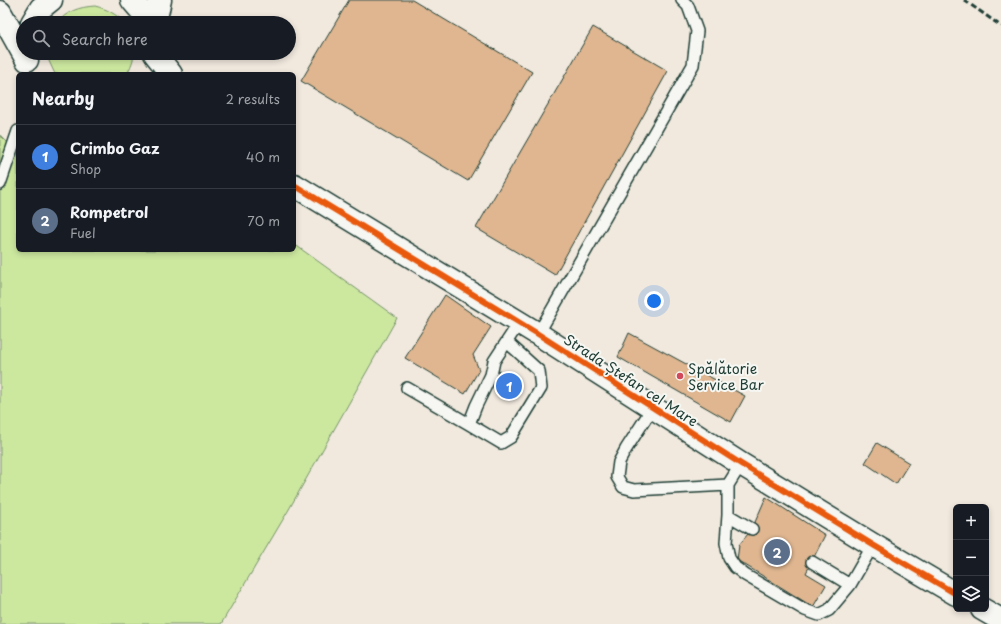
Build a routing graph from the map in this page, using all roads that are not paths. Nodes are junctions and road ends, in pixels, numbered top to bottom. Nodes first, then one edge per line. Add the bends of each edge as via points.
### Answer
1 (51, 0) edge
2 (132, 0) edge
3 (160, 0) edge
4 (682, 0) edge
5 (0, 12) edge
6 (37, 16) edge
7 (145, 16) edge
8 (157, 16) edge
9 (16, 41) edge
10 (153, 60) edge
11 (168, 72) edge
12 (16, 137) edge
13 (0, 184) edge
14 (296, 186) edge
15 (528, 328) junction
16 (507, 342) junction
17 (407, 388) dead end
18 (653, 407) junction
19 (469, 424) junction
20 (741, 464) junction
21 (728, 485) junction
22 (728, 515) junction
23 (752, 529) dead end
24 (873, 545) junction
25 (812, 562) dead end
26 (850, 585) junction
27 (953, 592) edge
28 (987, 612) edge
29 (1001, 620) edge

1 - 6 main road
2 - 7 main road
3 - 8 main road
4 - 15 lane via 688,6 697,31 693,65
5 - 9 main road
10 - 11 main road
12 - 13 lane
14 - 15 main road, Strada Ștefan cel Mare
15 - 16 lane
15 - 18 main road, Strada Ștefan cel Mare
16 - 19 lane via 494,361 491,375
16 - 19 lane via 539,370 541,388 511,437 501,442
17 - 19 lane
18 - 20 main road, Strada Ștefan cel Mare
18 - 21 lane via 619,462 617,477 624,487 634,490
20 - 21 lane
20 - 24 main road, Strada Ștefan cel Mare
21 - 22 lane
22 - 23 lane
22 - 26 lane via 726,542 729,558 735,567 805,610 819,615 829,610
24 - 26 lane
24 - 27 main road, Strada Ștefan cel Mare
25 - 26 lane
28 - 29 main road

